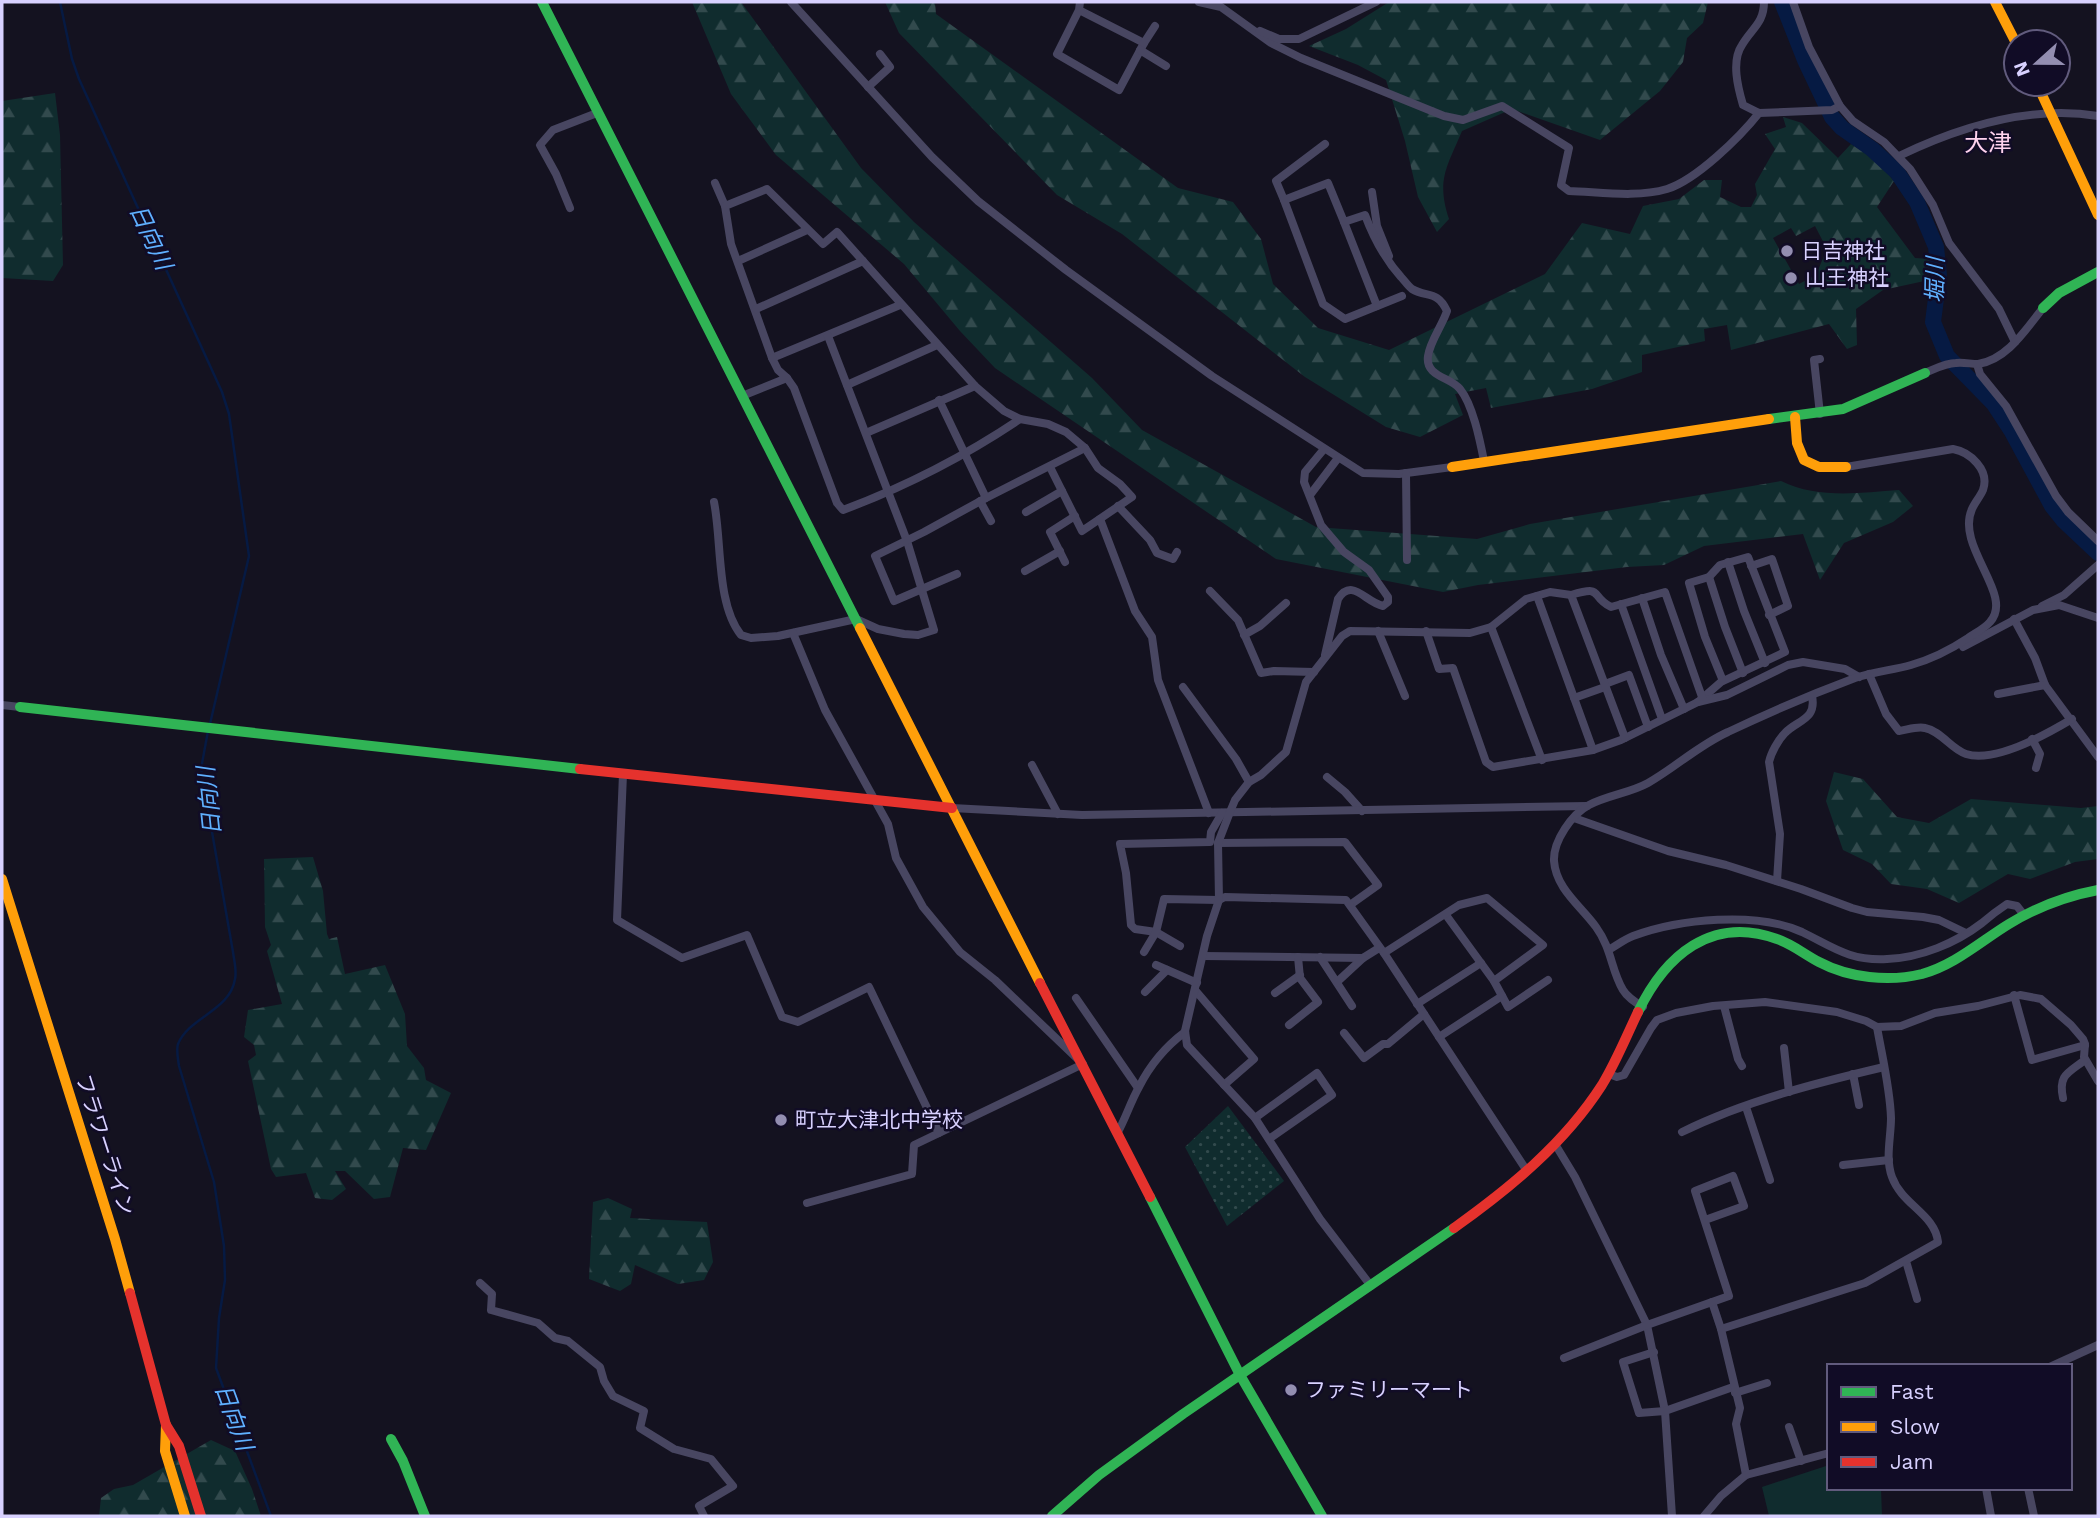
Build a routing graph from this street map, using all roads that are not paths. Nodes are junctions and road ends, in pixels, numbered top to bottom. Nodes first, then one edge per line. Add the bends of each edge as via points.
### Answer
1 (542, 2) edge
2 (791, 2) edge
3 (1199, 2) edge
4 (1376, 2) edge
5 (1764, 2) edge
6 (1793, 2) edge
7 (1995, 2) edge
8 (1079, 6) edge
9 (1248, 25) junction
10 (1155, 26) dead end
11 (2008, 28) edge
12 (1142, 46) junction
13 (880, 54) dead end
14 (1166, 66) dead end
15 (868, 87) junction
16 (2044, 98) edge
17 (1840, 106) junction
18 (597, 113) junction
19 (1759, 113) junction
20 (2052, 113) junction
21 (2098, 116) edge
22 (1325, 144) dead end
23 (1899, 156) junction
24 (715, 183) dead end
25 (1372, 191) dead end
26 (1284, 200) junction
27 (725, 206) junction
28 (570, 208) dead end
29 (2098, 215) edge
30 (1344, 222) junction
31 (807, 230) junction
32 (738, 261) junction
33 (863, 261) junction
34 (1395, 271) junction
35 (2098, 272) edge
36 (1402, 296) dead end
37 (900, 305) junction
38 (1377, 306) junction
39 (2043, 309) joint
40 (756, 310) junction
41 (828, 336) junction
42 (2015, 342) junction
43 (937, 345) junction
44 (772, 358) junction
45 (1820, 359) dead end
46 (1977, 364) junction
47 (1925, 373) joint
48 (787, 378) junction
49 (847, 385) junction
50 (975, 386) junction
51 (742, 396) junction
52 (939, 400) junction
53 (1819, 414) junction
54 (1795, 417) junction
55 (1020, 419) junction
56 (866, 433) junction
57 (1085, 448) junction
58 (1324, 449) junction
59 (964, 452) junction
60 (1338, 458) junction
61 (1484, 461) junction
62 (1050, 467) junction
63 (1452, 467) joint
64 (1846, 467) joint
65 (1406, 473) junction
66 (1062, 491) junction
67 (888, 493) junction
68 (1310, 495) junction
69 (983, 500) junction
70 (714, 502) dead end
71 (1118, 506) junction
72 (1026, 512) dead end
73 (1075, 516) junction
74 (1100, 519) junction
75 (991, 521) dead end
76 (907, 541) junction
77 (2098, 541) edge
78 (1060, 551) junction
79 (1174, 559) dead end
80 (1407, 560) dead end
81 (1065, 562) dead end
82 (1728, 562) junction
83 (2098, 565) edge
84 (1751, 566) junction
85 (1025, 571) dead end
86 (957, 574) dead end
87 (1709, 577) junction
88 (922, 589) junction
89 (1210, 590) dead end
90 (1571, 595) junction
91 (1536, 596) junction
92 (1642, 598) junction
93 (1286, 603) dead end
94 (1621, 604) junction
95 (2033, 610) junction
96 (1769, 615) junction
97 (2098, 618) edge
98 (856, 619) junction
99 (2014, 619) junction
100 (1491, 626) junction
101 (1378, 631) junction
102 (1426, 631) junction
103 (793, 633) junction
104 (1244, 635) junction
105 (1952, 649) junction
106 (1325, 657) junction
107 (1765, 663) junction
108 (1314, 672) junction
109 (1743, 673) junction
110 (1869, 674) junction
111 (1860, 677) junction
112 (1723, 681) junction
113 (1605, 685) junction
114 (2045, 685) junction
115 (1182, 687) dead end
116 (1998, 694) dead end
117 (1405, 696) dead end
118 (1812, 696) junction
119 (1574, 698) junction
120 (1700, 699) junction
121 (2, 705) edge
122 (20, 707) joint
123 (1684, 709) junction
124 (1662, 719) junction
125 (2072, 719) junction
126 (1648, 727) junction
127 (1625, 738) junction
128 (2032, 739) junction
129 (2095, 746) edge
130 (1593, 750) junction
131 (2098, 757) edge
132 (1542, 760) junction
133 (1032, 765) dead end
134 (2036, 768) dead end
135 (623, 774) junction
136 (1327, 777) dead end
137 (1249, 782) junction
138 (875, 800) junction
139 (1587, 806) junction
140 (952, 808) junction
141 (1362, 811) junction
142 (1226, 812) junction
143 (1209, 813) junction
144 (1058, 814) junction
145 (1574, 818) junction
146 (1219, 843) junction
147 (2, 879) edge
148 (1777, 881) junction
149 (2098, 890) edge
150 (1219, 900) junction
151 (1350, 905) junction
152 (1446, 915) junction
153 (2024, 915) junction
154 (1156, 932) junction
155 (1966, 933) junction
156 (1180, 946) dead end
157 (1610, 949) junction
158 (1382, 950) junction
159 (1144, 952) dead end
160 (1203, 956) junction
161 (1298, 957) junction
162 (1320, 957) junction
163 (1363, 958) junction
164 (1481, 963) junction
165 (1156, 965) dead end
166 (1167, 970) junction
167 (1300, 975) junction
168 (1548, 980) dead end
169 (1494, 981) junction
170 (1337, 982) junction
171 (1196, 987) junction
172 (1145, 992) dead end
173 (1275, 993) dead end
174 (2014, 995) junction
175 (1502, 996) junction
176 (1076, 998) dead end
177 (1417, 1004) junction
178 (1352, 1006) dead end
179 (1724, 1006) junction
180 (1643, 1007) junction
181 (1424, 1014) junction
182 (1289, 1026) dead end
183 (1877, 1027) junction
184 (1185, 1032) junction
185 (1344, 1032) dead end
186 (1439, 1037) junction
187 (2085, 1045) junction
188 (1784, 1048) dead end
189 (2085, 1060) junction
190 (1083, 1064) junction
191 (1742, 1066) dead end
192 (1884, 1067) junction
193 (1609, 1073) junction
194 (1853, 1074) junction
195 (2098, 1081) edge
196 (1224, 1086) junction
197 (1138, 1088) junction
198 (1789, 1093) junction
199 (2063, 1098) dead end
200 (1859, 1105) dead end
201 (1746, 1107) junction
202 (1255, 1118) junction
203 (1118, 1132) junction
204 (1682, 1132) dead end
205 (939, 1133) junction
206 (1269, 1139) junction
207 (1555, 1144) junction
208 (1889, 1160) junction
209 (1843, 1165) dead end
210 (1527, 1171) junction
211 (1770, 1180) dead end
212 (807, 1203) dead end
213 (1705, 1220) junction
214 (1906, 1261) junction
215 (480, 1283) dead end
216 (1371, 1286) junction
217 (1917, 1299) dead end
218 (1712, 1301) junction
219 (1647, 1325) junction
220 (1721, 1329) junction
221 (2098, 1345) edge
222 (1654, 1352) junction
223 (1564, 1358) dead end
224 (2056, 1364) edge
225 (1240, 1375) junction
226 (1767, 1383) dead end
227 (1734, 1390) junction
228 (1665, 1411) junction
229 (166, 1424) junction
230 (1789, 1427) dead end
231 (391, 1439) dead end
232 (1827, 1454) edge
233 (1801, 1461) junction
234 (1746, 1475) junction
235 (1986, 1490) edge
236 (2028, 1490) edge
237 (185, 1516) edge
238 (201, 1516) edge
239 (425, 1516) edge
240 (704, 1516) edge
241 (1052, 1516) edge
242 (1322, 1516) edge
243 (1672, 1516) edge
244 (1704, 1516) edge
245 (1991, 1516) edge
246 (2034, 1516) edge

1 - 18 street
2 - 15 street
3 - 9 street via 1221,7
4 - 9 street via 1299,39 1279,39
5 - 19 street via 1762,21 1742,44 1737,59 1743,105
6 - 17 street via 1809,47
7 - 11 street
8 - 12 street
8 - 12 street via 1058,54 1119,90
9 - 19 street via 1301,58 1444,116 1462,120 1502,106 1569,148 1561,185 1569,191 1666,189 1685,181
10 - 12 street
12 - 14 street
13 - 15 street via 890,67
15 - 58 street via 978,201 1212,376
16 - 20 street
17 - 19 street
17 - 23 street
18 - 28 street via 553,130 540,145
18 - 51 street
20 - 21 street
20 - 23 street via 1939,136
20 - 29 street
22 - 26 street via 1276,181
23 - 42 street via 1933,205 1949,243 1999,309
24 - 27 street
25 - 34 street via 1377,226
26 - 30 street via 1328,183
26 - 38 street via 1323,304 1345,319
27 - 31 street via 767,190
27 - 32 street
30 - 34 street via 1366,215 1374,239
30 - 38 street
31 - 32 street
31 - 33 street via 823,244 837,232
32 - 40 street
33 - 37 street
33 - 40 street
34 - 61 street via 1411,288 1442,301 1447,311 1428,356 1429,365 1433,373 1460,388 1478,428
35 - 39 street via 2059,293
36 - 38 street
37 - 41 street
37 - 43 street
39 - 42 street
40 - 44 street
41 - 44 street
41 - 49 street
42 - 46 street via 2000,355
43 - 49 street
43 - 50 street
44 - 48 street
45 - 53 street via 1814,360
46 - 47 street via 1956,362
46 - 77 street via 2056,496
47 - 53 street via 1843,410
48 - 51 street
48 - 67 street via 843,510
49 - 56 street
50 - 52 street
50 - 55 street
51 - 98 street
52 - 56 street
52 - 59 street
53 - 54 street
54 - 61 street
54 - 64 street via 1800,457 1808,465
55 - 57 street via 1066,432
55 - 59 street
56 - 67 street
57 - 62 street
57 - 71 street via 1098,468 1132,497
58 - 60 street
58 - 68 street via 1305,472
59 - 67 street
59 - 69 street
60 - 65 street via 1363,473
60 - 68 street
61 - 63 street
62 - 66 street
62 - 69 street
63 - 65 street
64 - 105 street via 1953,449 1973,457 1984,483 1972,510 1969,533 1991,584 1996,613
65 - 80 street
66 - 72 street
66 - 73 street
67 - 76 street
68 - 106 street via 1321,525 1345,552 1370,570 1388,597 1383,606 1354,589 1342,592
69 - 75 street
69 - 76 street
70 - 103 street via 723,593 738,632 751,638
71 - 74 street
71 - 79 street via 1157,553
73 - 74 street via 1082,531
73 - 78 street via 1050,532
74 - 143 street via 1135,611 1152,637 1158,680
76 - 88 street
76 - 88 street via 875,556 894,601
78 - 81 street
78 - 85 street
82 - 84 street via 1748,556
82 - 87 street
82 - 107 street
83 - 95 street via 2064,595
84 - 96 street
84 - 96 street via 1772,559 1788,606
86 - 88 street
87 - 109 street
87 - 112 street via 1689,583
88 - 98 street via 934,630 904,634
89 - 104 street via 1238,620
90 - 91 street via 1550,592
90 - 94 street via 1590,590 1611,607
90 - 113 street
91 - 100 street
91 - 119 street
92 - 94 street
92 - 120 street via 1665,592
92 - 123 street
93 - 104 street
94 - 124 street
95 - 97 street via 2059,605
95 - 99 street
96 - 107 street via 1785,652
98 - 103 street
98 - 140 street
99 - 105 street
99 - 114 street
100 - 102 street via 1471,633
100 - 132 street
101 - 102 street
101 - 106 street via 1350,631
101 - 117 street
102 - 132 street via 1439,669 1453,668 1486,762 1493,767
103 - 138 street via 825,710
104 - 108 street via 1261,673
105 - 110 street
106 - 108 street
107 - 109 street
108 - 137 street via 1306,681 1286,752
109 - 112 street
110 - 111 street
110 - 128 street via 1886,714 1899,731 1924,727 1965,754 1980,755 2015,748
111 - 118 street
111 - 120 street via 1845,669 1803,662 1727,695
112 - 120 street
113 - 119 street
113 - 126 street via 1629,675
113 - 127 street
114 - 116 street
114 - 125 street
115 - 137 street
118 - 139 street via 1714,738 1647,783
118 - 148 street via 1811,711 1802,723 1785,732 1769,762 1780,834
119 - 130 street
120 - 123 street
121 - 122 street
122 - 135 street
123 - 124 street
124 - 126 street
125 - 128 street
125 - 129 street
126 - 127 street
127 - 130 street
128 - 134 street via 2040,754
129 - 131 street
130 - 132 street
133 - 144 street
135 - 138 street
135 - 205 street via 617,920 682,958 747,935 782,1017 798,1022 869,987
136 - 141 street
137 - 142 street
138 - 140 street
138 - 190 street via 888,824 896,858 923,907 960,952
139 - 141 street
139 - 145 street
140 - 144 street
140 - 190 street
141 - 142 street
142 - 143 street
142 - 146 street
142 - 154 street via 1209,842 1121,844 1131,925
143 - 144 street
145 - 148 street via 1668,851
145 - 157 street via 1557,843 1557,873 1562,887
146 - 150 street
146 - 151 street via 1345,842 1378,885
147 - 229 street, フラワーライン via 115,1239
148 - 155 street via 1852,908 1939,920
149 - 153 street via 2062,898
150 - 151 street via 1346,900
150 - 154 street via 1164,899
150 - 160 street
151 - 158 street
152 - 158 street
152 - 164 street
152 - 169 street via 1459,905 1487,898 1543,946
153 - 155 street via 2017,906 2007,904
153 - 180 street via 1951,964 1920,975 1891,978 1859,976 1827,966 1764,934 1720,934 1676,956 1655,980
154 - 156 street
154 - 159 street
155 - 157 street via 1922,953 1886,960 1840,953 1802,932 1768,922 1714,920 1643,933
157 - 180 street via 1622,988
158 - 163 street
158 - 177 street
160 - 161 street
160 - 171 street
161 - 162 street
161 - 167 street
162 - 163 street
162 - 170 street
163 - 170 street
164 - 169 street
164 - 177 street
165 - 166 street
166 - 171 street
166 - 172 street
167 - 173 street
167 - 182 street via 1318,1002
168 - 175 street via 1508,1007
169 - 175 street
170 - 178 street
171 - 184 street
171 - 196 street via 1254,1059
174 - 183 street via 1935,1013 1901,1027
174 - 187 street via 2041,999 2071,1025
174 - 187 street via 2032,1060
175 - 186 street
176 - 197 street
177 - 181 street
179 - 183 street via 1765,1002 1807,1007
179 - 191 street
179 - 193 street via 1657,1020 1624,1075
180 - 193 street
181 - 185 street via 1364,1058
181 - 186 street
183 - 192 street
184 - 196 street via 1187,1045
184 - 197 street via 1164,1048
186 - 210 street
187 - 189 street
188 - 198 street
189 - 195 street
189 - 199 street via 2062,1079
190 - 203 street
190 - 205 street
192 - 194 street
192 - 208 street via 1891,1118
193 - 207 street
194 - 198 street
194 - 200 street
196 - 202 street
197 - 203 street
198 - 201 street
201 - 204 street
201 - 211 street
202 - 206 street
202 - 206 street via 1317,1073 1332,1095
203 - 225 street
205 - 212 street via 914,1145 912,1174
206 - 216 street via 1320,1219
207 - 210 street
207 - 219 street
208 - 209 street
208 - 214 street via 1899,1193 1925,1216 1937,1236 1938,1242
210 - 216 street
213 - 213 street via 1695,1191 1733,1176 1744,1206
213 - 218 street via 1729,1296
214 - 217 street
214 - 220 street via 1865,1283
215 - 240 street via 492,1294 491,1310 538,1323 600,1367 613,1396 645,1411 640,1428 674,1448 716,1463 733,1486 699,1506
216 - 225 street
218 - 219 street
218 - 220 street
219 - 222 street
219 - 223 street
220 - 227 street
221 - 224 street
222 - 228 street
222 - 228 street via 1623,1362 1639,1413
225 - 241 street via 1085,1486
225 - 242 street
226 - 227 street
227 - 228 street
227 - 234 street
228 - 243 street
229 - 237 street, フラワーライン via 165,1451
229 - 238 street, フラワーライン via 179,1446
230 - 233 street
231 - 239 street
232 - 233 street
233 - 234 street
234 - 244 street
235 - 245 street
236 - 246 street

